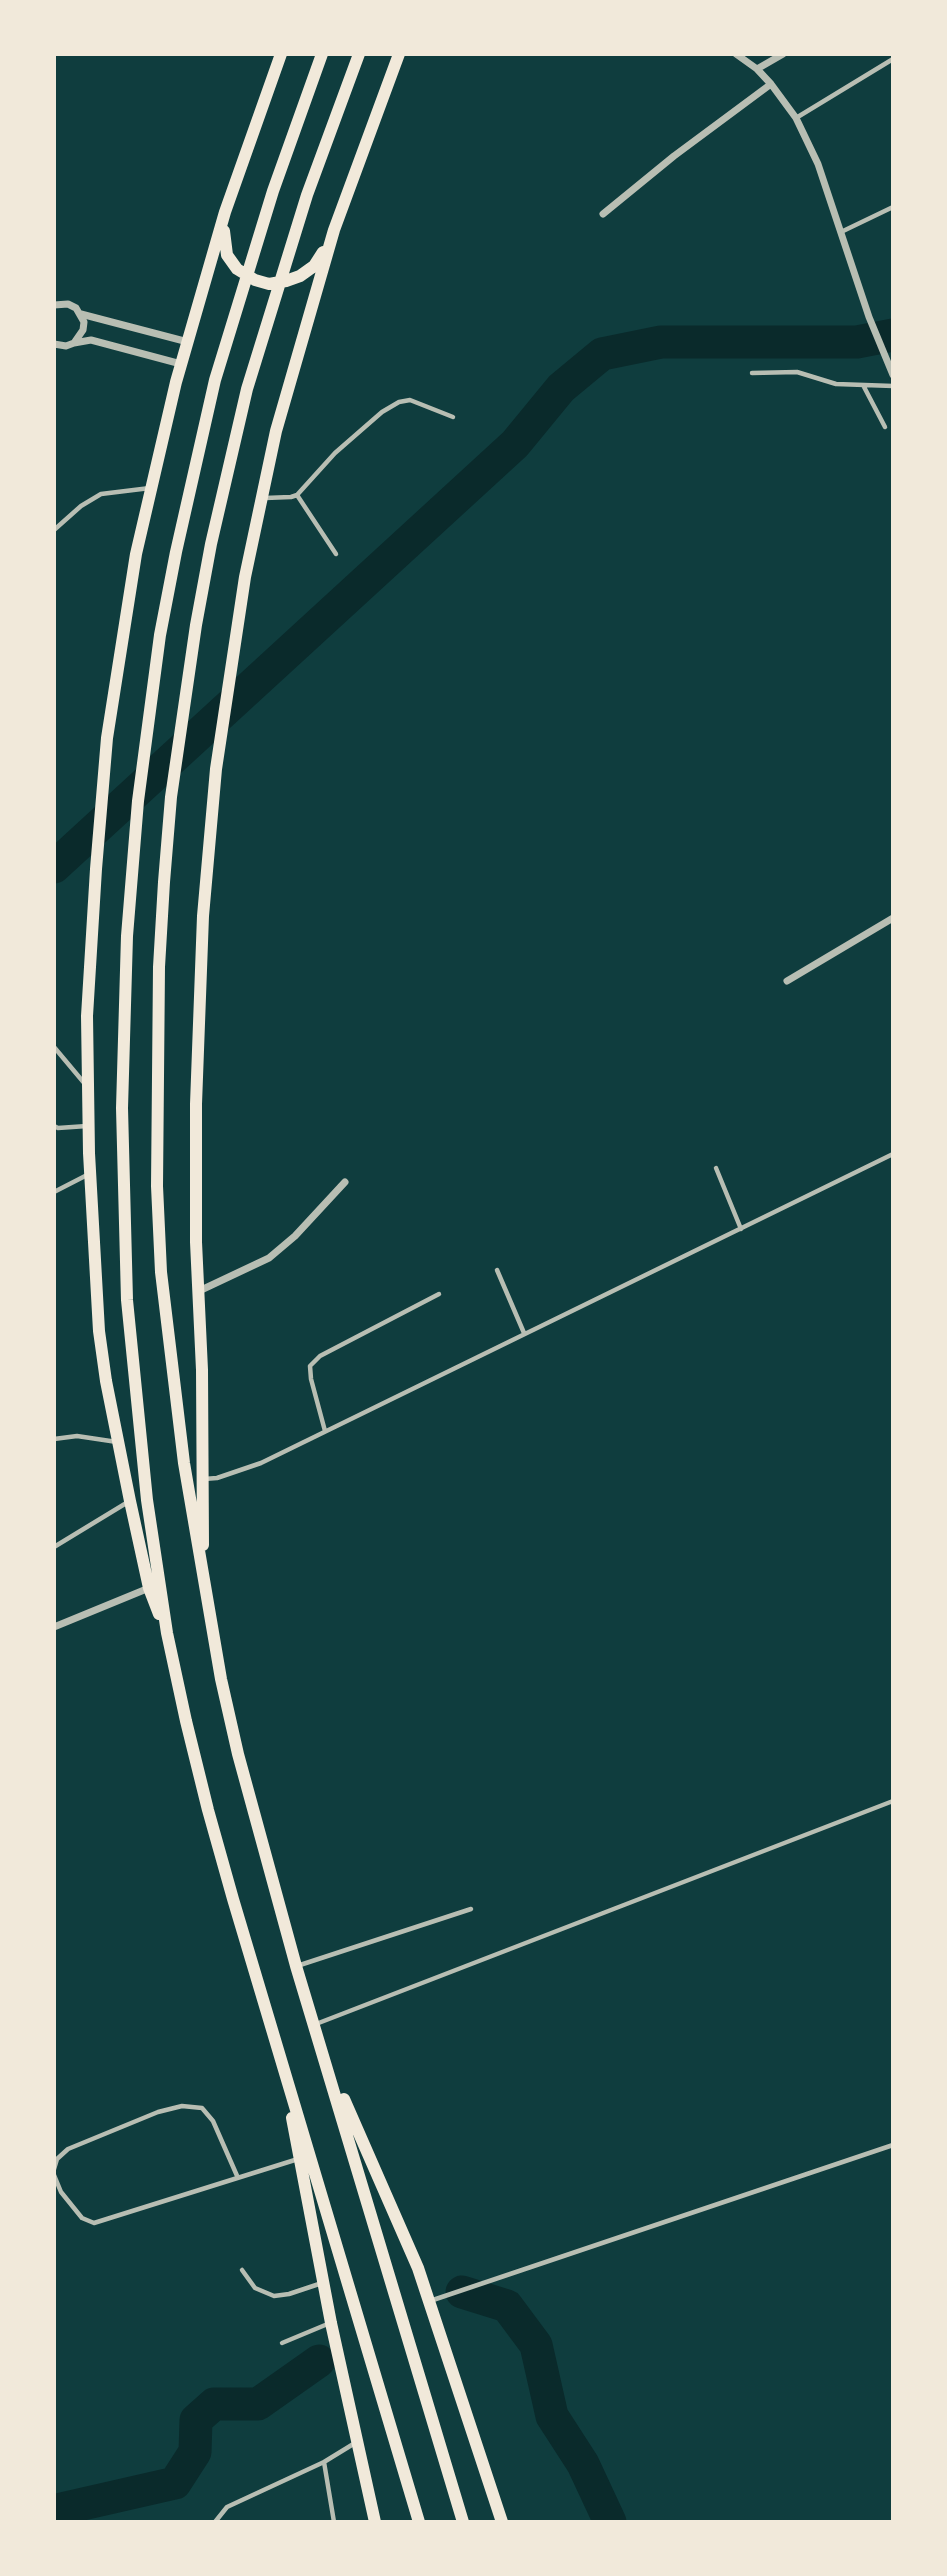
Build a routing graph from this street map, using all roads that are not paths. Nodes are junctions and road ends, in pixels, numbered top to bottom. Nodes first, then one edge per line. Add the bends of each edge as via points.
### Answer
1 (281, 54) edge
2 (323, 54) edge
3 (359, 54) edge
4 (399, 54) edge
5 (736, 54) edge
6 (783, 54) edge
7 (893, 59) edge
8 (757, 69) junction
9 (771, 84) junction
10 (796, 118) junction
11 (893, 207) edge
12 (225, 212) junction
13 (603, 214) dead end
14 (334, 230) junction
15 (841, 232) junction
16 (54, 305) edge
17 (81, 314) junction
18 (188, 342) junction
19 (74, 343) junction
20 (54, 344) edge
21 (181, 364) junction
22 (752, 373) dead end
23 (892, 374) edge
24 (863, 385) junction
25 (893, 386) edge
26 (453, 417) dead end
27 (886, 427) dead end
28 (151, 488) junction
29 (297, 495) junction
30 (261, 498) junction
31 (54, 530) edge
32 (336, 554) dead end
33 (893, 918) edge
34 (787, 981) dead end
35 (54, 1047) edge
36 (88, 1086) junction
37 (54, 1126) edge
38 (88, 1126) junction
39 (893, 1154) edge
40 (716, 1168) dead end
41 (90, 1174) junction
42 (345, 1182) dead end
43 (54, 1192) edge
44 (741, 1229) junction
45 (497, 1270) dead end
46 (199, 1294) junction
47 (439, 1294) dead end
48 (524, 1334) junction
49 (325, 1431) junction
50 (54, 1439) edge
51 (118, 1442) junction
52 (204, 1479) junction
53 (130, 1501) junction
54 (54, 1547) edge
55 (203, 1576) junction
56 (149, 1588) junction
57 (54, 1627) edge
58 (167, 1633) junction
59 (893, 1801) edge
60 (471, 1909) dead end
61 (296, 1966) junction
62 (315, 2024) junction
63 (321, 2048) junction
64 (282, 2060) junction
65 (893, 2145) edge
66 (299, 2159) junction
67 (54, 2169) edge
68 (54, 2175) edge
69 (238, 2178) junction
70 (242, 2270) dead end
71 (323, 2283) junction
72 (429, 2301) junction
73 (331, 2323) junction
74 (282, 2343) dead end
75 (357, 2442) junction
76 (324, 2462) junction
77 (215, 2522) edge
78 (334, 2522) edge
79 (375, 2522) edge
80 (419, 2522) edge
81 (463, 2522) edge
82 (502, 2522) edge

1 - 12 main road
2 - 58 main road via 269,204 215,380 162,623 145,732 127,936 122,1108 127,1300 145,1487
3 - 55 main road via 307,195 247,389 211,544 171,797 159,967 156,1186 184,1463
4 - 14 main road
5 - 8 street
6 - 8 street
7 - 10 lane
8 - 9 street
9 - 10 street
9 - 13 street
10 - 15 street via 818,164
11 - 15 lane
12 - 14 main road via 227,256 237,269 269,284 300,276 314,266
12 - 18 main road
14 - 30 main road
15 - 23 street
16 - 17 street via 68,304
17 - 18 street
17 - 19 street via 83,330
18 - 21 main road
19 - 20 street
19 - 21 street via 91,340
21 - 28 main road
22 - 24 lane via 797,372 836,384
24 - 25 lane
24 - 27 lane
26 - 29 lane via 410,400 398,402 335,453
28 - 31 lane via 102,494 80,506
28 - 36 main road via 107,738 87,1016
29 - 30 lane
29 - 32 lane
30 - 46 main road via 216,769 204,916 196,1104
33 - 34 street
35 - 36 lane
36 - 38 main road
37 - 38 lane
38 - 41 main road
39 - 44 lane
40 - 44 lane
41 - 43 lane
41 - 51 main road via 99,1331
42 - 46 street via 270,1258
44 - 48 lane
45 - 48 lane
46 - 52 main road
47 - 49 lane via 320,1356 310,1366
48 - 49 lane
49 - 52 lane via 261,1463
50 - 51 lane via 77,1436
51 - 53 main road
52 - 55 main road
53 - 54 lane
53 - 56 main road
55 - 61 main road via 238,1754
56 - 57 street
56 - 58 main road
58 - 64 main road via 208,1810
59 - 62 lane
60 - 61 lane
61 - 62 main road
62 - 63 main road
63 - 72 main road
63 - 81 main road
64 - 66 main road
64 - 80 main road
65 - 72 lane
66 - 69 lane
66 - 71 main road
67 - 69 lane via 68,2148 182,2106 202,2108 213,2121
68 - 69 lane via 82,2218 94,2223
70 - 71 lane via 255,2288 274,2296
71 - 73 main road
72 - 82 main road
73 - 74 lane
73 - 75 main road
75 - 76 lane
75 - 79 main road
76 - 77 lane via 227,2507
76 - 78 lane

